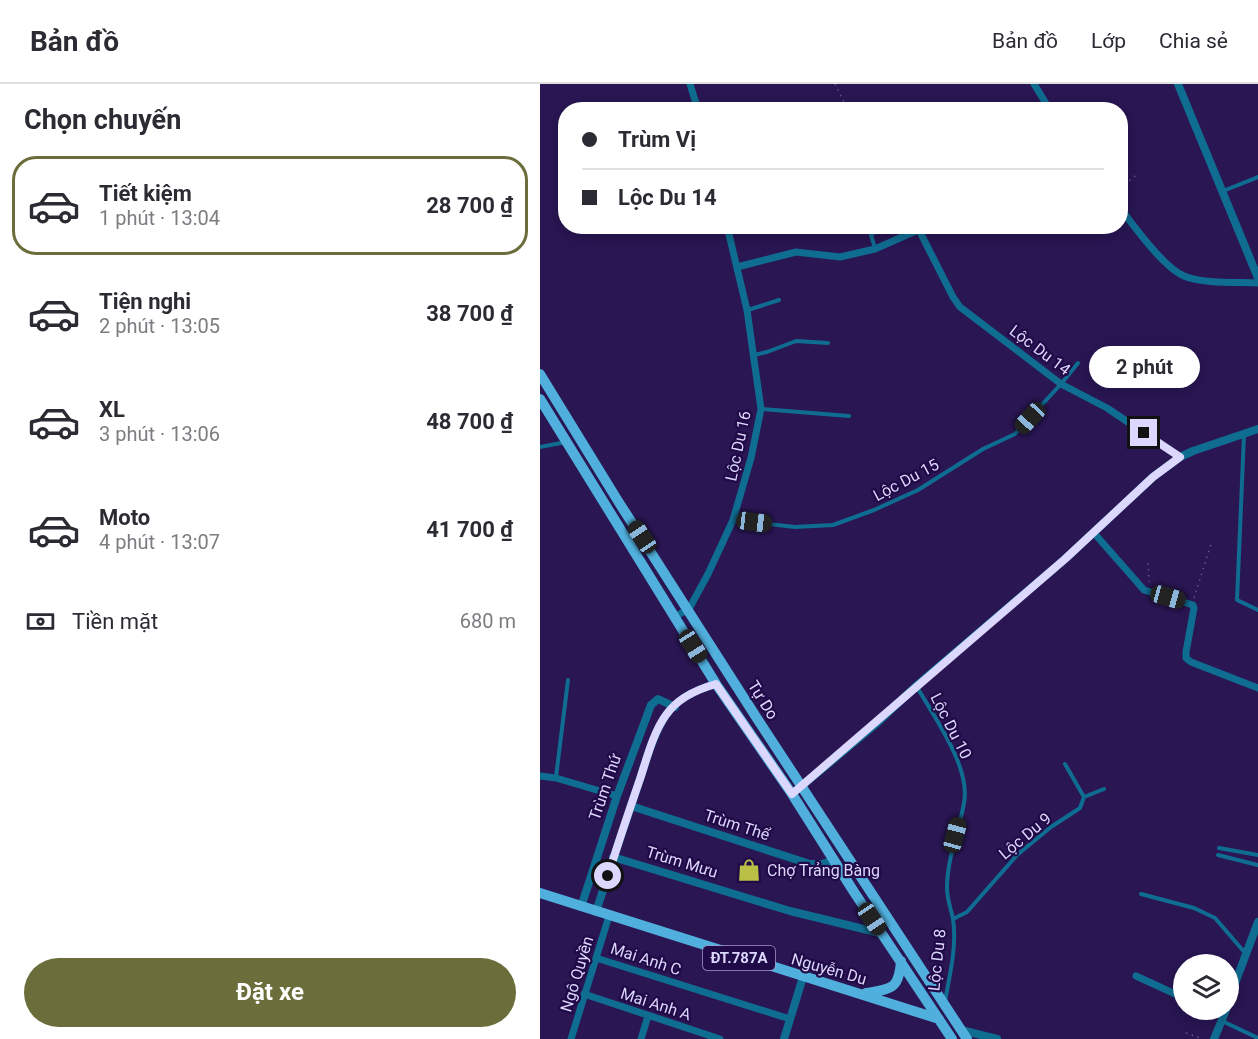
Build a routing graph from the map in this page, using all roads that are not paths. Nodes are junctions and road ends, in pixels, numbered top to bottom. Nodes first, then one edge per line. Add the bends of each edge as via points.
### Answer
1 (690, 84) edge
2 (1034, 84) edge
3 (1179, 84) edge
4 (696, 102) edge
5 (1045, 102) edge
6 (1258, 177) edge
7 (1222, 191) junction
8 (1128, 218) edge
9 (730, 234) edge
10 (872, 234) edge
11 (910, 234) edge
12 (921, 234) edge
13 (875, 249) junction
14 (737, 267) junction
15 (1258, 278) edge
16 (1258, 283) edge
17 (778, 300) dead end
18 (747, 310) junction
19 (828, 343) dead end
20 (754, 355) junction
21 (1078, 363) dead end
22 (540, 374) edge
23 (1062, 384) junction
24 (540, 399) edge
25 (761, 409) junction
26 (849, 416) dead end
27 (1258, 429) edge
28 (1244, 434) junction
29 (567, 442) junction
30 (540, 447) edge
31 (1180, 457) junction
32 (733, 520) junction
33 (1094, 533) junction
34 (689, 609) junction
35 (1258, 610) edge
36 (674, 618) junction
37 (568, 680) dead end
38 (716, 684) junction
39 (916, 686) junction
40 (1258, 688) edge
41 (675, 707) junction
42 (1065, 764) dead end
43 (540, 776) edge
44 (556, 778) junction
45 (802, 787) junction
46 (1104, 789) dead end
47 (792, 794) junction
48 (616, 796) junction
49 (1084, 797) junction
50 (631, 806) junction
51 (1219, 848) dead end
52 (1218, 855) dead end
53 (1258, 855) edge
54 (614, 857) junction
55 (835, 860) junction
56 (1258, 865) edge
57 (540, 893) edge
58 (1141, 894) dead end
59 (581, 907) junction
60 (596, 912) junction
61 (609, 916) junction
62 (953, 919) junction
63 (1258, 922) edge
64 (880, 933) junction
65 (1254, 944) edge
66 (1246, 955) junction
67 (596, 958) junction
68 (901, 961) junction
69 (1239, 973) edge
70 (1136, 976) dead end
71 (803, 978) junction
72 (1173, 993) edge
73 (584, 994) junction
74 (862, 994) junction
75 (944, 1004) junction
76 (648, 1016) junction
77 (790, 1019) junction
78 (939, 1019) junction
79 (1222, 1020) edge
80 (1231, 1020) edge
81 (964, 1034) edge
82 (712, 1038) edge
83 (1258, 1038) edge
84 (571, 1039) edge
85 (641, 1039) edge
86 (720, 1039) edge
87 (784, 1039) edge
88 (952, 1039) edge
89 (997, 1039) edge
90 (1214, 1039) edge

1 - 4 street
2 - 5 street
3 - 7 street
6 - 7 lane
7 - 15 street
8 - 16 street via 1168,265 1183,276
9 - 14 street, Lộc Du 16
10 - 13 lane
11 - 13 street
12 - 23 street, Lộc Du 14 via 960,307
13 - 14 street via 840,256 796,252
14 - 18 street, Lộc Du 16
17 - 18 lane
18 - 20 street, Lộc Du 16
19 - 20 lane via 796,341
20 - 25 street, Lộc Du 16
21 - 23 lane, Lộc Du 15
22 - 34 main road, Tự Do
23 - 31 street, Lộc Du 14 via 1107,408
23 - 32 lane, Lộc Du 15 via 1015,434 874,510 833,525 795,527
24 - 29 main road, Tự Do
25 - 26 lane
25 - 32 street, Lộc Du 16
27 - 28 street
28 - 31 street
28 - 35 lane via 1237,600
29 - 30 lane
29 - 36 main road, Tự Do
31 - 33 street
32 - 34 street, Lộc Du 16
33 - 39 street
33 - 40 street via 1139,586 1193,605 1186,658
34 - 36 street
34 - 45 main road, Tự Do
36 - 38 main road, Tự Do
37 - 44 lane
38 - 41 street via 686,697
38 - 47 main road, Tự Do
39 - 45 street
39 - 62 lane, Lộc Du 10 via 950,746 964,786 947,889
41 - 48 street, Trùm Thứ via 658,699 651,705
41 - 50 street via 660,727
42 - 49 lane
43 - 44 street
44 - 48 street
45 - 47 street
45 - 75 main road, Tự Do
46 - 49 lane
47 - 55 main road, Tự Do
48 - 59 street, Trùm Thứ
49 - 62 lane, Lộc Du 9 via 1080,808 1017,855 967,912
50 - 54 street
50 - 55 street, Trùm Thể via 810,864
51 - 53 lane
52 - 56 lane
54 - 60 street
54 - 64 street, Trùm Mưu via 790,911
55 - 64 main road, Tự Do
57 - 59 main road, Nguyễn Du / ĐT.787A
58 - 66 lane via 1194,908 1215,918
59 - 60 main road, Nguyễn Du / ĐT.787A
60 - 61 main road, Nguyễn Du / ĐT.787A
61 - 67 street, Ngô Quyền
61 - 71 main road, Nguyễn Du / ĐT.787A
62 - 75 lane, Lộc Du 8 via 951,968
63 - 65 street
64 - 68 main road, Tự Do
65 - 66 street
66 - 69 street
67 - 73 street, Ngô Quyền
67 - 77 street, Mai Anh C
68 - 74 main road via 900,978 895,985
68 - 78 main road, Tự Do
70 - 72 street
71 - 74 main road, Nguyễn Du / ĐT.787A
71 - 77 street
73 - 76 street, Mai Anh A
73 - 84 street, Ngô Quyền
74 - 78 main road, Nguyễn Du / ĐT.787A
75 - 81 main road, Tự Do
76 - 82 street, Mai Anh A
76 - 85 street
77 - 87 street
78 - 88 main road, Tự Do
79 - 90 street
80 - 83 lane
81 - 89 street
82 - 86 street, Mai Anh A

